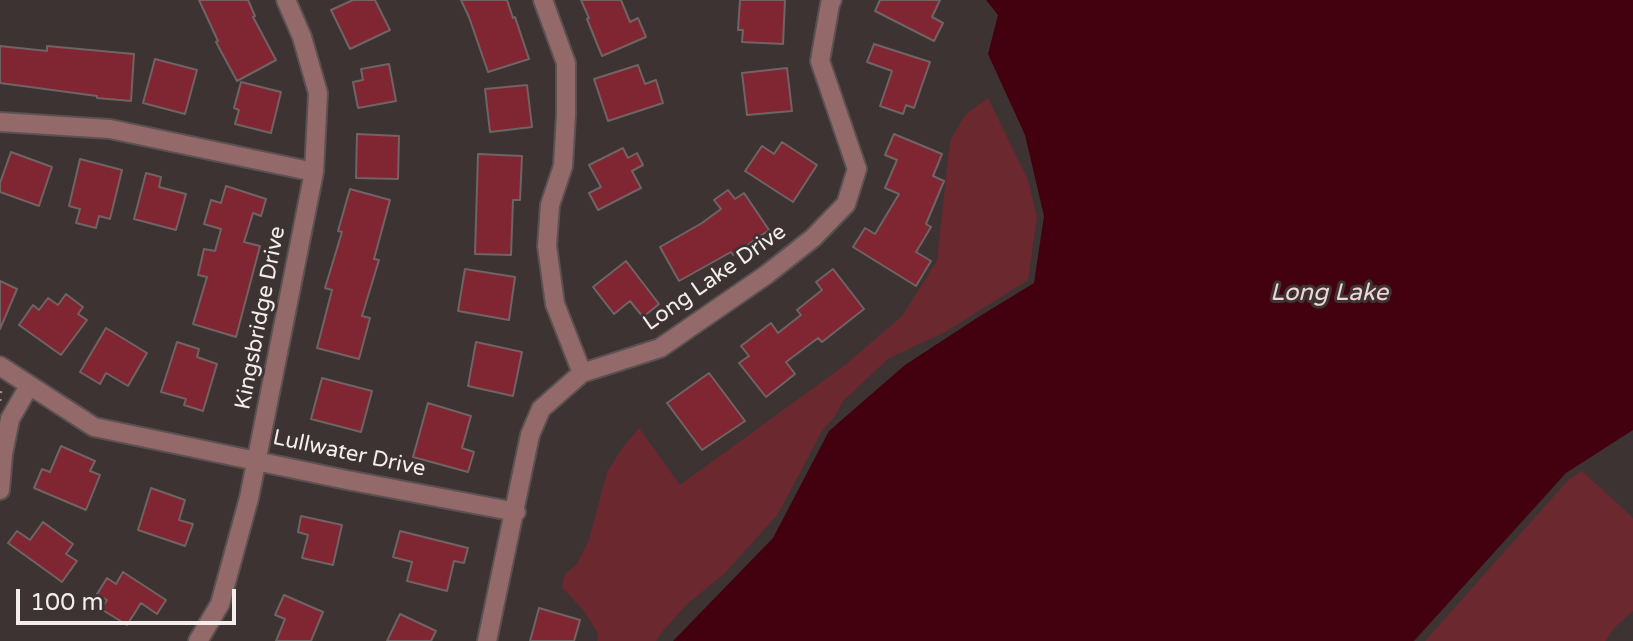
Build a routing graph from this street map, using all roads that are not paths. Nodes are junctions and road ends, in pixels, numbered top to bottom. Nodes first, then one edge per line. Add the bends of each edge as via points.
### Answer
1 (286, 0) edge
2 (543, 0) edge
3 (832, 0) edge
4 (0, 122) edge
5 (314, 172) junction
6 (0, 366) edge
7 (582, 373) junction
8 (29, 386) junction
9 (257, 460) junction
10 (0, 490) edge
11 (516, 512) junction
12 (198, 641) edge
13 (487, 641) edge

1 - 5 street, Kingsbridge Drive via 318,93
2 - 7 street via 566,63 563,166 550,205 547,246 555,304
3 - 7 street, Long Lake Drive via 820,61 857,169 846,204 801,248 660,348
4 - 5 street via 110,129
5 - 9 street, Kingsbridge Drive
6 - 8 street, Lullwater Drive
7 - 11 street, Long Lake Drive via 541,409 530,435
8 - 9 street, Lullwater Drive via 94,427
8 - 10 street via 10,419
9 - 11 street, Lullwater Drive
9 - 12 street, Kingsbridge Drive via 220,604
11 - 13 street, Long Lake Drive

